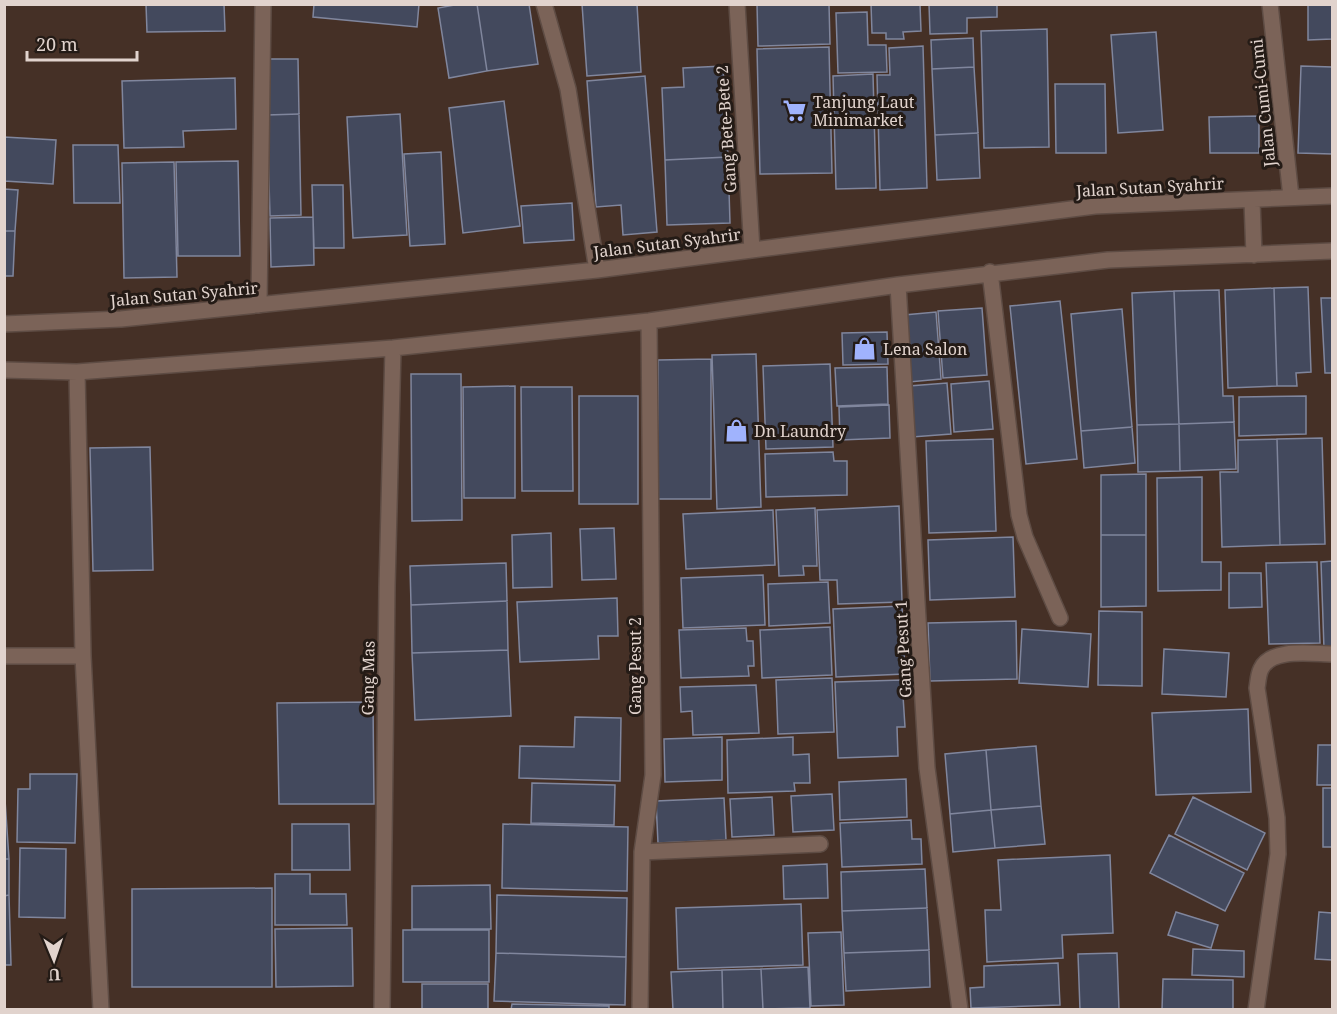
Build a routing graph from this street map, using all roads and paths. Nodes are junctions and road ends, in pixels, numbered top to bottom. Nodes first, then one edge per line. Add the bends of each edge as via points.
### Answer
1 (263, 4) edge
2 (544, 4) edge
3 (737, 4) edge
4 (1270, 4) edge
5 (1332, 196) edge
6 (1291, 197) junction
7 (1252, 201) junction
8 (752, 250) junction
9 (1332, 251) edge
10 (1254, 255) junction
11 (597, 270) junction
12 (990, 272) junction
13 (898, 285) junction
14 (259, 305) junction
15 (649, 321) junction
16 (4, 324) edge
17 (393, 348) junction
18 (4, 370) edge
19 (77, 372) junction
20 (1060, 618) dead end
21 (1332, 654) edge
22 (4, 656) edge
23 (83, 656) junction
24 (820, 844) dead end
25 (642, 852) junction
26 (101, 1010) edge
27 (382, 1010) edge
28 (640, 1010) edge
29 (960, 1010) edge
30 (1256, 1010) edge

1 - 14 street
2 - 11 street via 568,89
3 - 8 street, Gang Bete-Bete 2
4 - 6 street, Jalan Cumi-Cumi
5 - 6 street, Jalan Sutan Syahrir
6 - 7 street, Jalan Sutan Syahrir
7 - 8 street, Jalan Sutan Syahrir via 1095,206
7 - 10 street
8 - 11 street, Jalan Sutan Syahrir
9 - 10 street
10 - 12 street via 1108,260
11 - 14 street, Jalan Sutan Syahrir
12 - 13 street
12 - 20 street via 1019,515
13 - 15 street
13 - 29 street, Gang Pesut 1 via 927,768
14 - 16 street, Jalan Sutan Syahrir via 122,319
15 - 17 street
15 - 25 street, Gang Pesut 2 via 653,776
17 - 19 street
17 - 27 street, Gang Mas
18 - 19 street
19 - 23 street
21 - 30 street via 1287,654 1271,658 1261,668 1257,688 1277,818 1278,854
22 - 23 street
23 - 26 street
24 - 25 street
25 - 28 street, Gang Pesut 2

